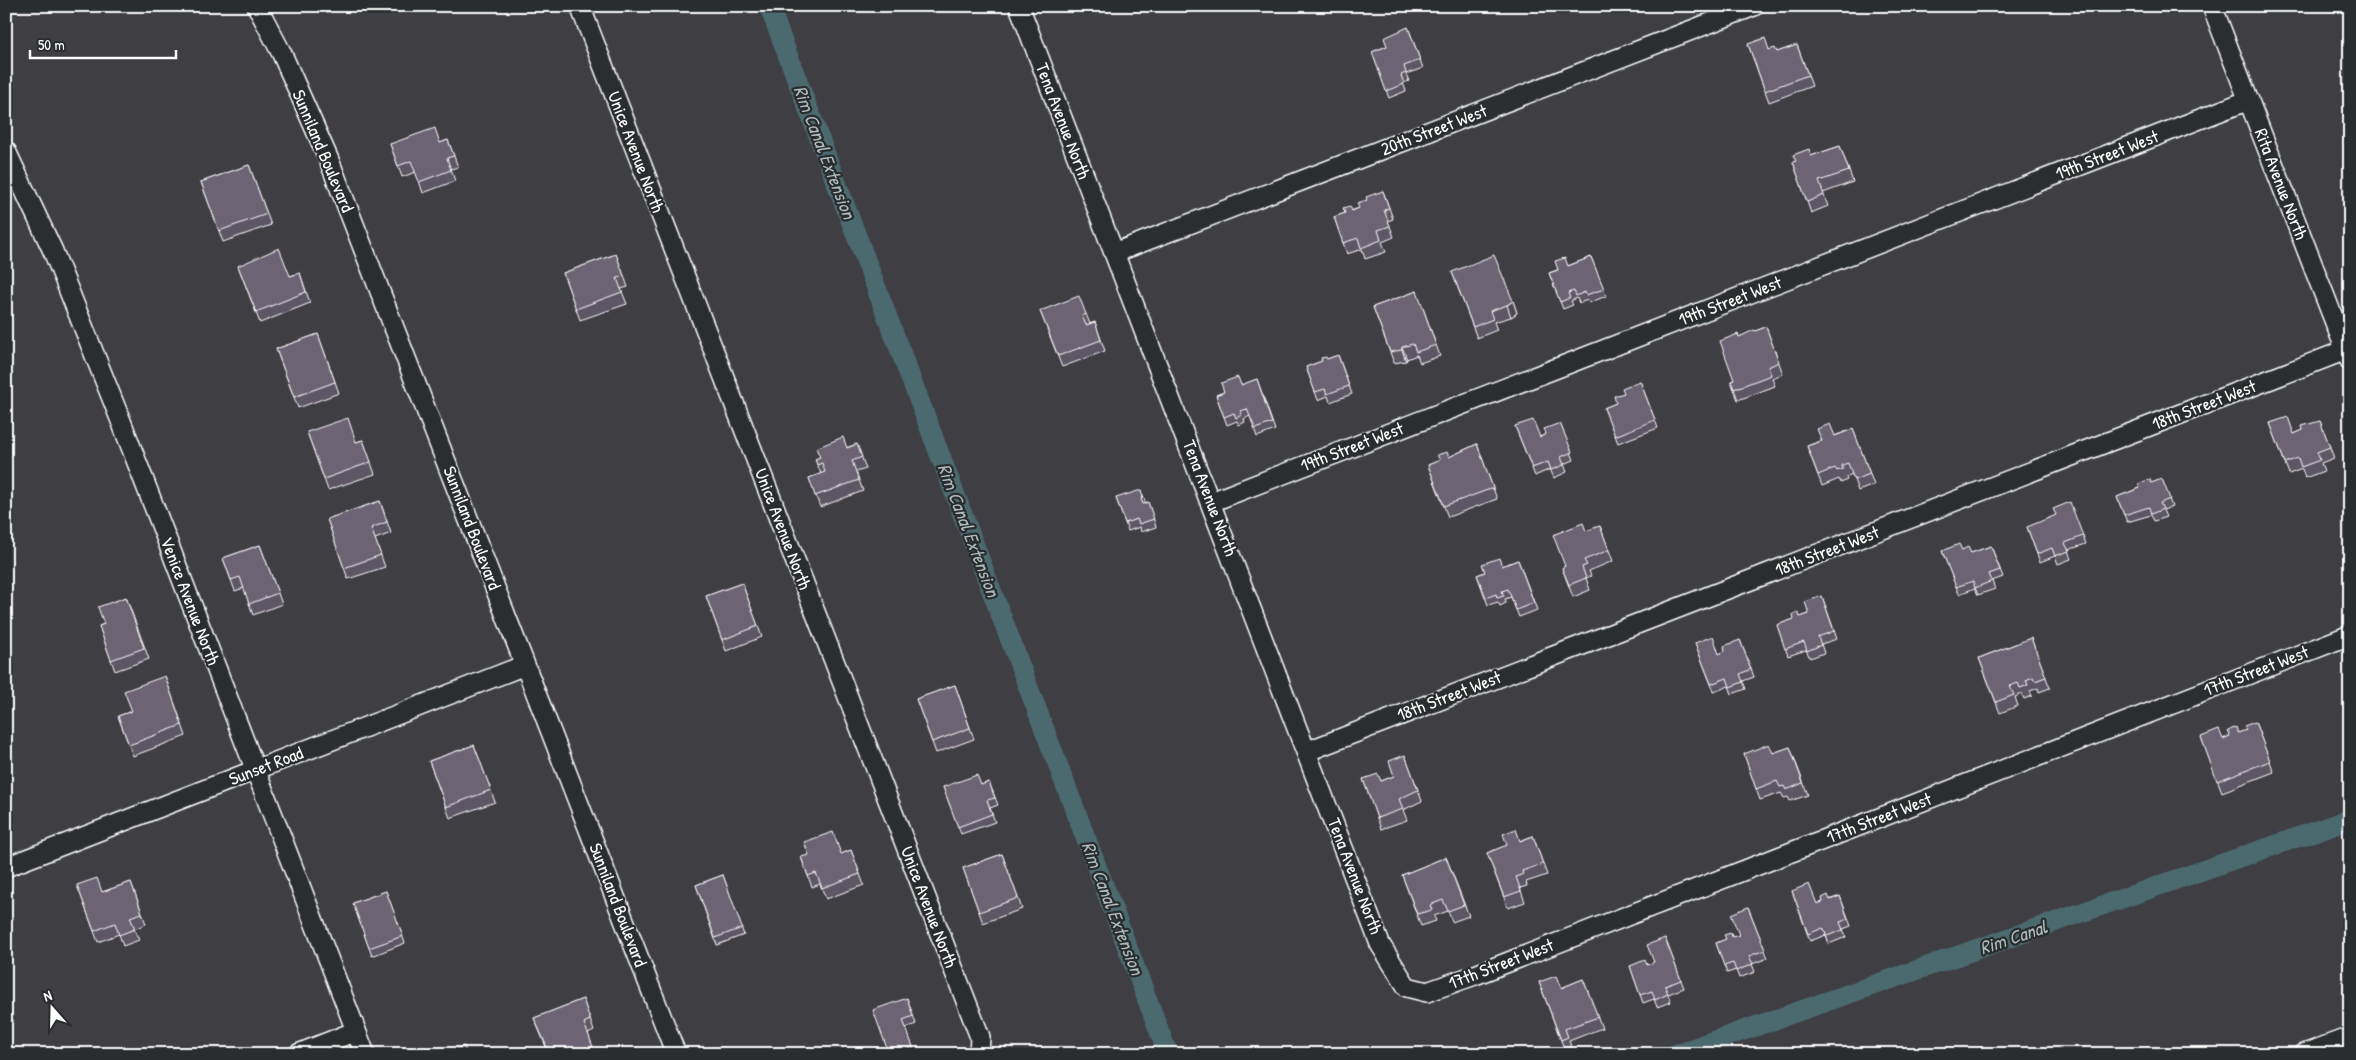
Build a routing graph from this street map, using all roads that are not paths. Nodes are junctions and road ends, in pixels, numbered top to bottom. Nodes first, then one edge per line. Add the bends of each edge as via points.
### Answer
1 (257, 6) edge
2 (580, 6) edge
3 (1019, 6) edge
4 (1754, 6) edge
5 (2212, 6) edge
6 (2249, 100) junction
7 (6, 152) edge
8 (1114, 253) junction
9 (2348, 356) edge
10 (1211, 502) junction
11 (2350, 635) edge
12 (525, 665) junction
13 (1308, 751) junction
14 (255, 770) junction
15 (6, 867) edge
16 (1407, 987) joint
17 (356, 1031) junction
18 (2350, 1037) edge
19 (298, 1054) edge
20 (365, 1054) edge
21 (676, 1054) edge
22 (979, 1054) edge
23 (2304, 1054) edge

1 - 12 street, Sunniland Boulevard via 329,160
2 - 22 street, Unice Avenue North via 980,1037
3 - 8 street, Tena Avenue North
4 - 8 street, 20th Street West
5 - 6 street, Rita Avenue North
6 - 9 street, Rita Avenue North
6 - 10 street, 19th Street West
7 - 14 street, Venice Avenue North via 57,260 122,421
8 - 10 street, Tena Avenue North
9 - 13 street, 18th Street West
10 - 13 street, Tena Avenue North
11 - 16 street, 17th Street West via 1475,975 1427,992
12 - 14 street, Sunset Road
12 - 21 street, Sunniland Boulevard
13 - 16 street, Tena Avenue North via 1380,944
14 - 15 street, Sunset Road
14 - 17 street, Venice Avenue North
17 - 19 street
17 - 20 street, Venice Avenue North
18 - 23 street

